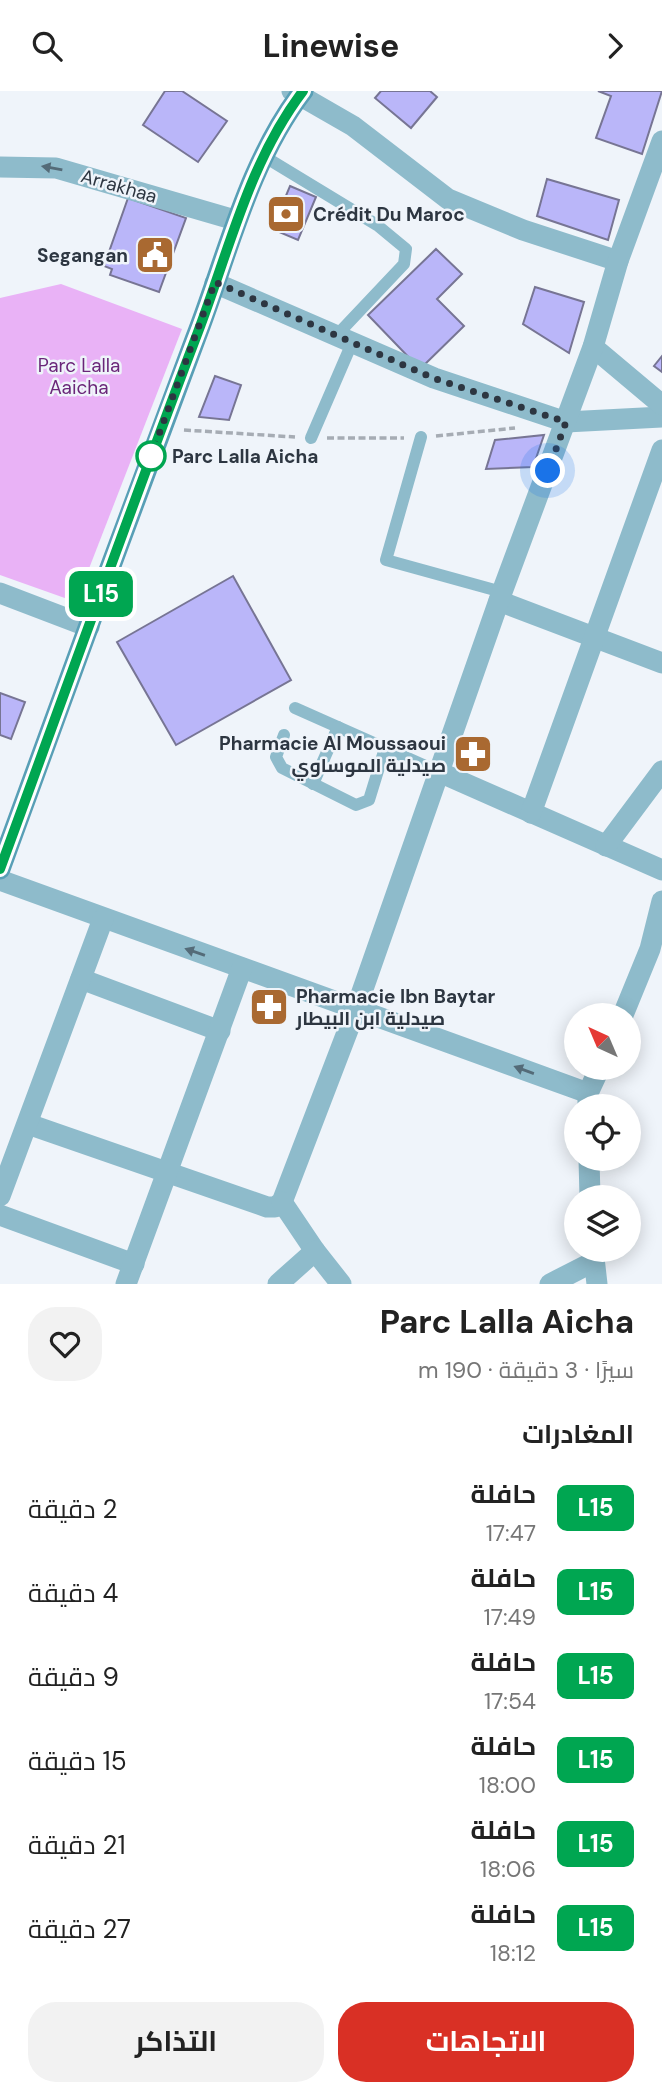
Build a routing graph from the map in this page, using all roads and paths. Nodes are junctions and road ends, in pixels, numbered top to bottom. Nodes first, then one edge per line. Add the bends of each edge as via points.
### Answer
1 (298, 93) edge
2 (662, 141) edge
3 (265, 157) junction
4 (0, 167) edge
5 (235, 220) junction
6 (618, 261) junction
7 (215, 282) junction
8 (344, 340) junction
9 (593, 347) junction
10 (662, 405) edge
11 (662, 417) edge
12 (566, 422) junction
13 (161, 429) junction
14 (249, 434) dead end
15 (421, 437) dead end
16 (311, 438) dead end
17 (662, 450) edge
18 (0, 593) edge
19 (500, 596) junction
20 (89, 627) junction
21 (594, 637) junction
22 (662, 663) edge
23 (295, 708) dead end
24 (338, 727) junction
25 (284, 735) dead end
26 (385, 748) junction
27 (662, 771) edge
28 (439, 772) junction
29 (313, 784) junction
30 (531, 813) junction
31 (606, 846) junction
32 (0, 869) edge
33 (662, 870) edge
34 (0, 880) edge
35 (662, 901) edge
36 (103, 919) junction
37 (242, 968) junction
38 (81, 979) junction
39 (628, 1003) edge
40 (356, 1009) junction
41 (219, 1031) junction
42 (573, 1094) edge
43 (28, 1124) junction
44 (4, 1166) edge
45 (168, 1173) junction
46 (0, 1196) edge
47 (282, 1202) junction
48 (0, 1215) edge
49 (315, 1251) junction
50 (584, 1262) edge
51 (594, 1262) edge
52 (130, 1274) edge
53 (278, 1284) edge
54 (341, 1284) edge
55 (550, 1284) edge
56 (597, 1284) edge

1 - 3 main road
1 - 6 street via 353,126 448,199
2 - 6 street
3 - 5 main road
3 - 8 lane via 377,225 406,249 404,264
5 -> 4 street, Arrakhaa via 56,168
5 - 7 main road
6 - 9 street
7 - 8 street
7 - 13 main road
8 - 12 street via 476,394
8 - 16 lane
9 - 10 street
9 - 12 street
11 - 12 street
12 - 19 street
13 - 14 path
13 - 20 main road
15 - 19 lane via 386,560
17 - 21 street
18 - 20 street
19 - 21 street
19 - 28 street
20 - 32 main road
21 - 22 street
21 - 30 street
23 - 24 lane
24 - 26 lane
24 - 29 lane
25 - 29 lane via 278,762
26 - 28 lane
26 - 29 lane via 369,800 363,805
27 - 31 street
28 - 30 street
28 - 40 street
30 - 31 street
31 - 33 street
34 - 36 street
35 - 39 street via 650,949
37 -> 36 street
36 - 38 street
37 - 40 street
37 - 41 street
38 - 41 street
38 - 43 street
42 -> 40 street
40 - 47 street
41 - 45 street
43 - 44 street
43 - 45 street
44 - 46 street
45 - 47 street via 267,1207
45 - 52 street
47 - 49 street
48 - 52 street
49 - 53 street
49 - 54 street
50 - 55 street
51 - 56 street

